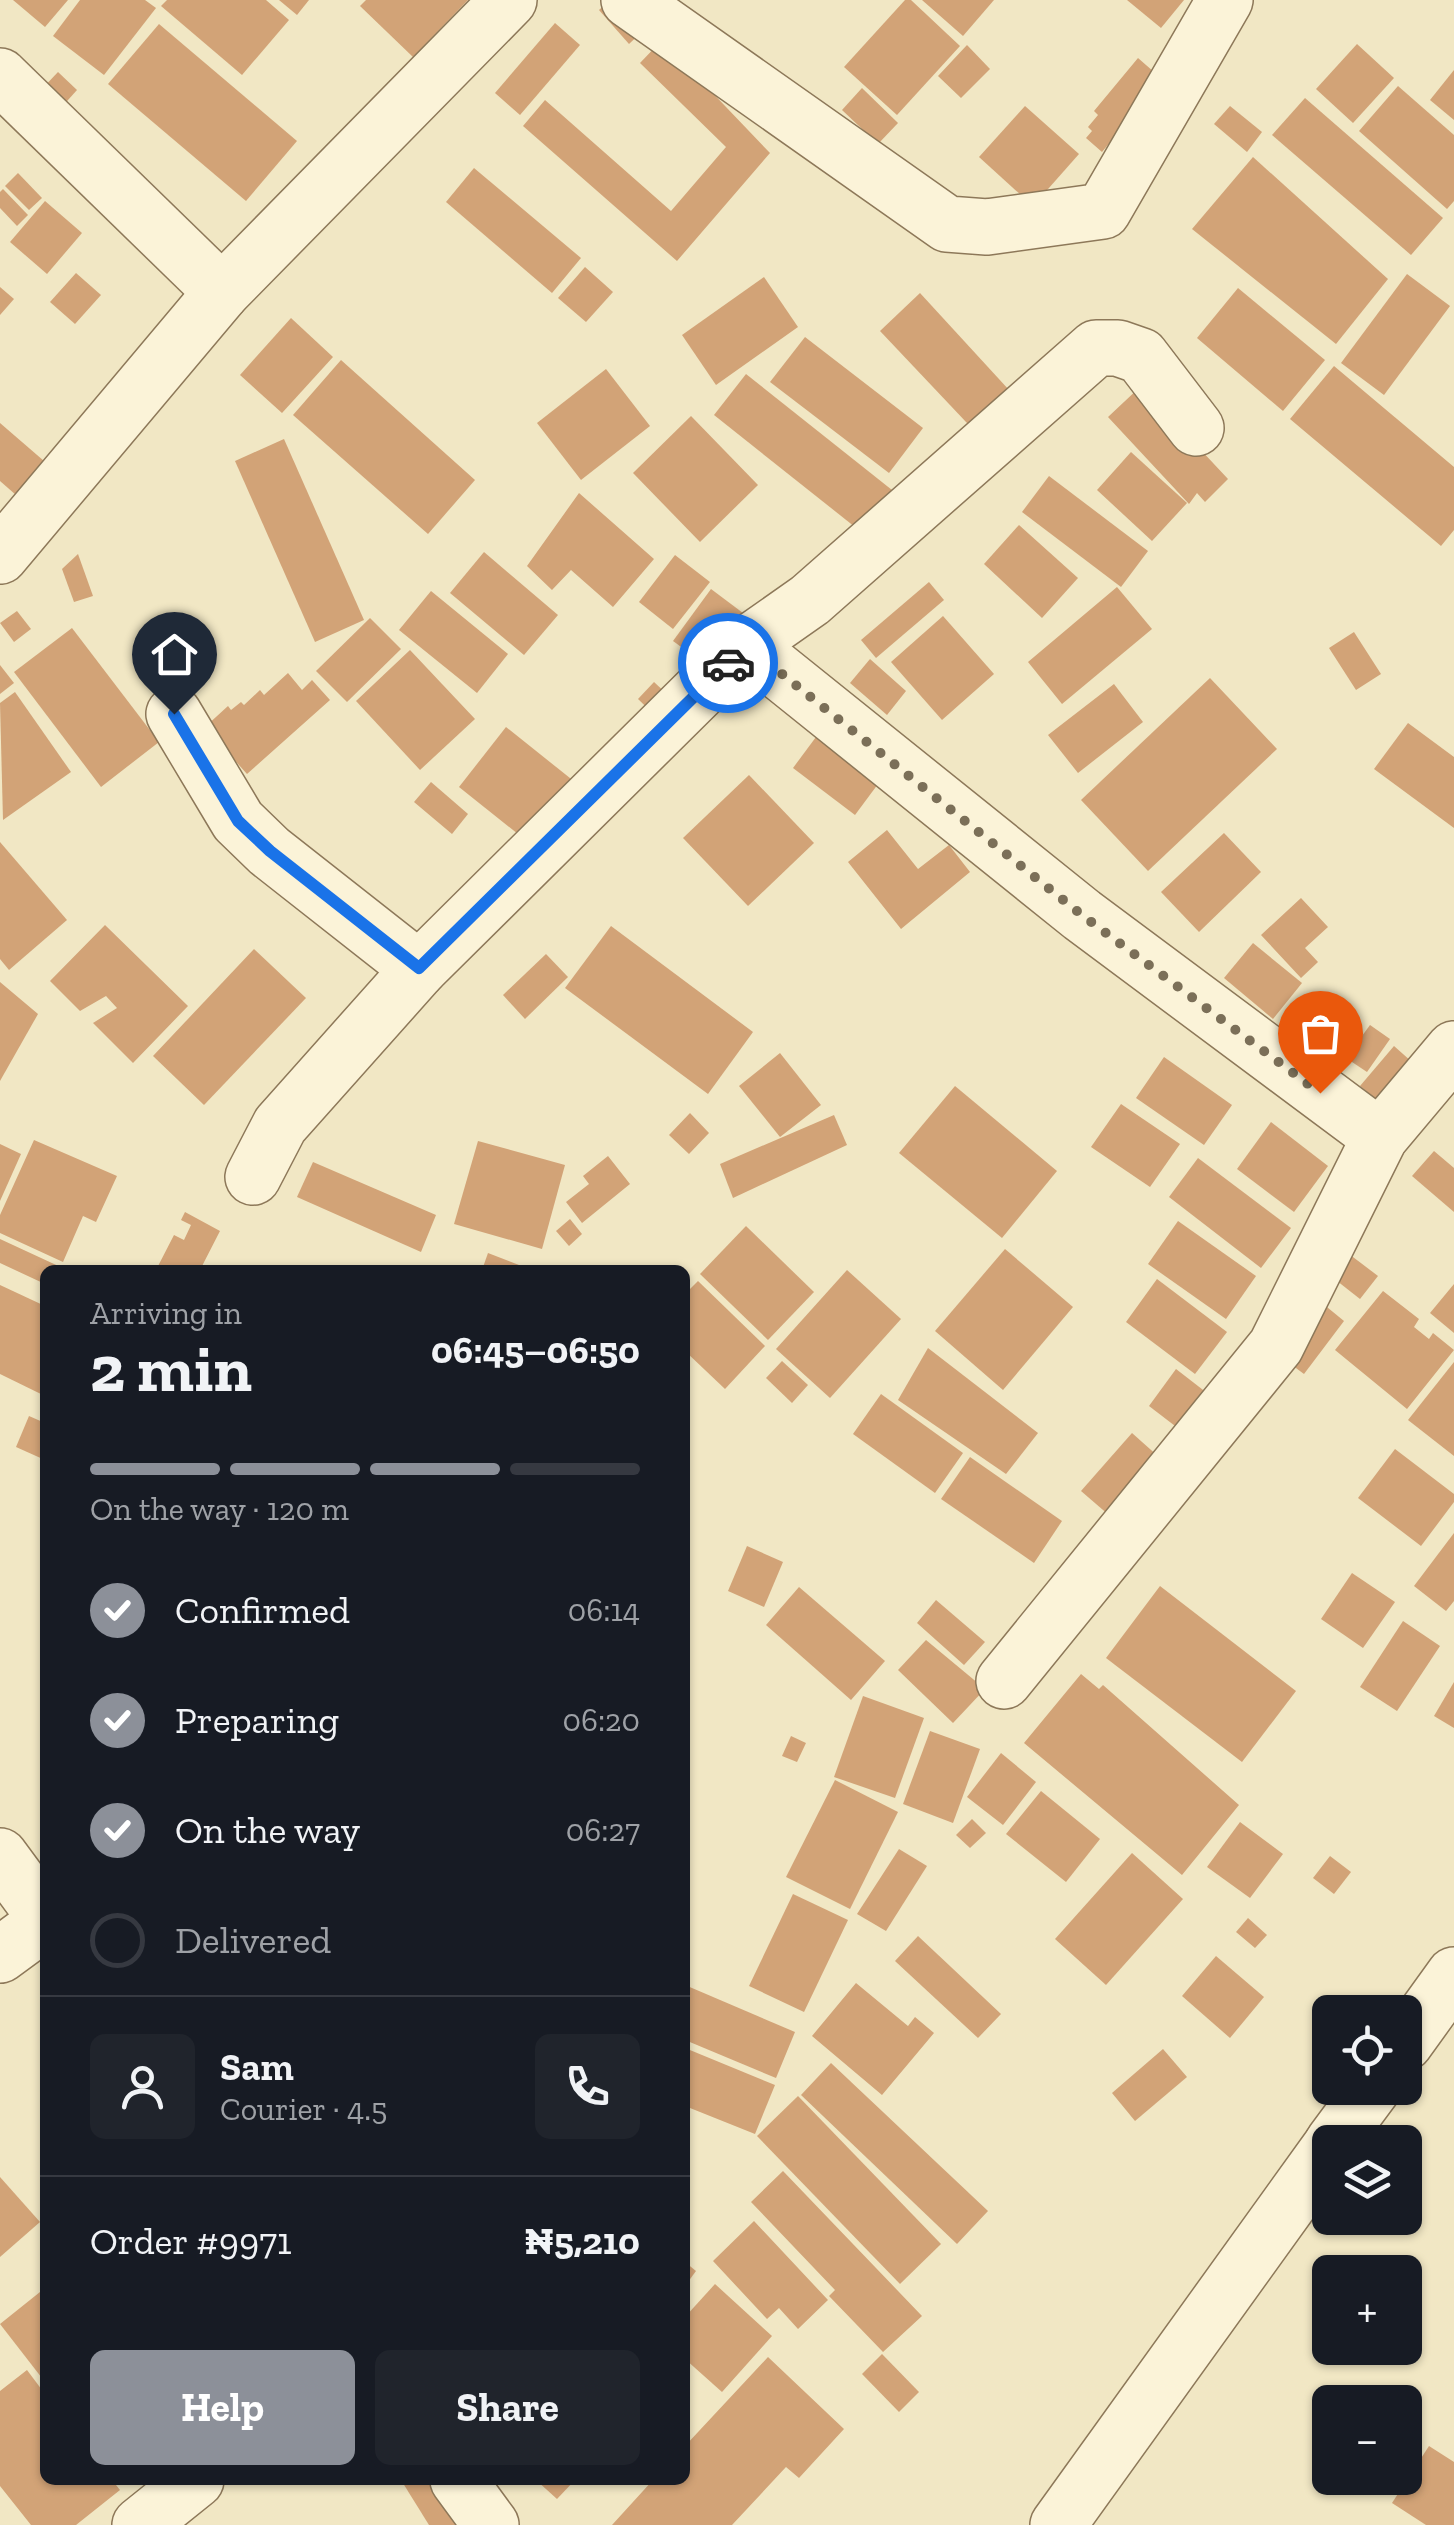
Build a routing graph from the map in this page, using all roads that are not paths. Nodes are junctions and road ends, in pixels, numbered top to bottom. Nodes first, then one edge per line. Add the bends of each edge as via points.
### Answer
1 (509, 0) edge
2 (629, 0) edge
3 (1225, 0) edge
4 (0, 76) edge
5 (222, 292) junction
6 (1196, 428) dead end
7 (0, 556) edge
8 (746, 645) junction
9 (174, 714) dead end
10 (419, 968) junction
11 (1454, 1050) edge
12 (1380, 1137) junction
13 (253, 1177) dead end
14 (1004, 1680) dead end
15 (0, 1856) edge
16 (40, 1912) edge
17 (40, 1923) edge
18 (0, 1955) edge
19 (1454, 1975) edge
20 (1422, 2019) edge
21 (1312, 2173) edge
22 (190, 2485) edge
23 (462, 2485) edge
24 (140, 2525) edge
25 (490, 2525) edge
26 (1058, 2525) edge

1 - 5 street
2 - 3 street via 934,216 987,228 1103,211
4 - 5 street
5 - 7 street
6 - 8 street via 1141,356 1096,348 810,600
8 - 10 street
8 - 12 street via 1082,915
9 - 10 street via 238,821
10 - 13 street via 280,1125
11 - 12 street
12 - 14 street via 1276,1346
15 - 16 street
17 - 18 street
19 - 20 street
21 - 26 street
22 - 24 street
23 - 25 street

